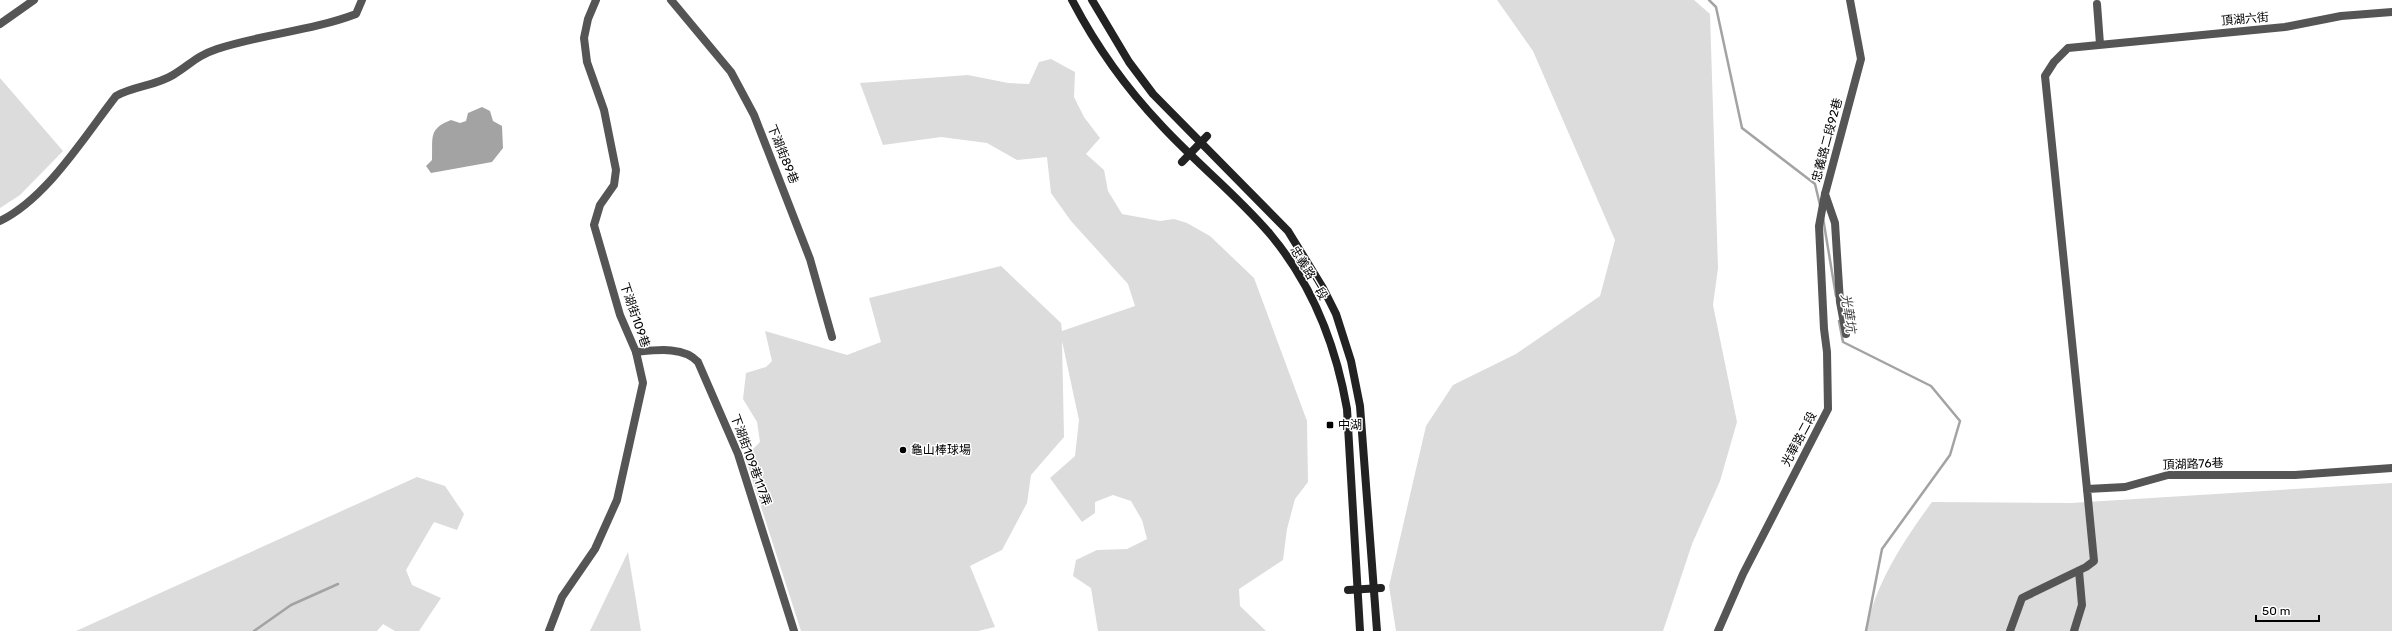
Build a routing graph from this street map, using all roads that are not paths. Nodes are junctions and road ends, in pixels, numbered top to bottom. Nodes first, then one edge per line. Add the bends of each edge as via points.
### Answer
1 (34, 0) edge
2 (596, 0) edge
3 (671, 0) edge
4 (1072, 0) edge
5 (1092, 0) edge
6 (1850, 0) edge
7 (362, 1) edge
8 (2098, 4) dead end
9 (2392, 12) edge
10 (0, 24) edge
11 (2100, 44) junction
12 (1207, 136) dead end
13 (1201, 142) junction
14 (1190, 153) junction
15 (1182, 162) dead end
16 (1825, 194) junction
17 (0, 222) edge
18 (1846, 334) dead end
19 (832, 337) dead end
20 (636, 352) junction
21 (2392, 468) edge
22 (2087, 489) junction
23 (2079, 571) junction
24 (1377, 588) junction
25 (1352, 590) junction
26 (549, 631) edge
27 (794, 631) edge
28 (1360, 631) edge
29 (1377, 631) edge
30 (1718, 631) edge
31 (2010, 631) edge
32 (2074, 631) edge

1 - 10 street
2 - 20 street, 下湖街109巷 via 584,38 587,62 604,110 616,170 614,185 600,206 594,225 620,315
3 - 19 street, 下湖街89巷 via 731,72 754,115 810,259
4 - 14 main road, 忠義路一段 via 1116,71 1162,126
5 - 13 main road, 忠義路一段 via 1138,75
6 - 16 street, 忠義路二段92巷 via 1861,59
7 - 17 street via 356,14 334,22 218,49 193,59 172,76 126,90 116,96 58,172 29,201
8 - 11 street
9 - 11 street, 頂湖六街 via 2341,16 2285,27
11 - 22 street, 頂湖六街 via 2068,48 2045,76
12 - 13 main road
13 - 14 main road
13 - 24 main road, 忠義路一段 via 1288,231 1336,314 1351,361 1360,406
14 - 15 main road
14 - 25 main road, 忠義路一段 via 1270,235 1299,277 1321,317 1347,409
16 - 18 street, 忠義路二段92巷 via 1835,223 1840,302
16 - 30 street, 光華路二段 via 1819,226 1828,359 1828,409 1742,574
20 - 26 street, 下湖街109巷 via 643,383 617,500 595,549 562,597
20 - 27 street, 下湖街109巷117弄 via 684,351 698,362 738,454
21 - 22 street, 頂湖路76巷 via 2295,475 2168,475 2125,487
22 - 23 street via 2094,561
23 - 31 street via 2022,598
23 - 32 street via 2082,605
24 - 25 main road
24 - 29 main road, 忠義路一段
25 - 28 main road, 忠義路一段

